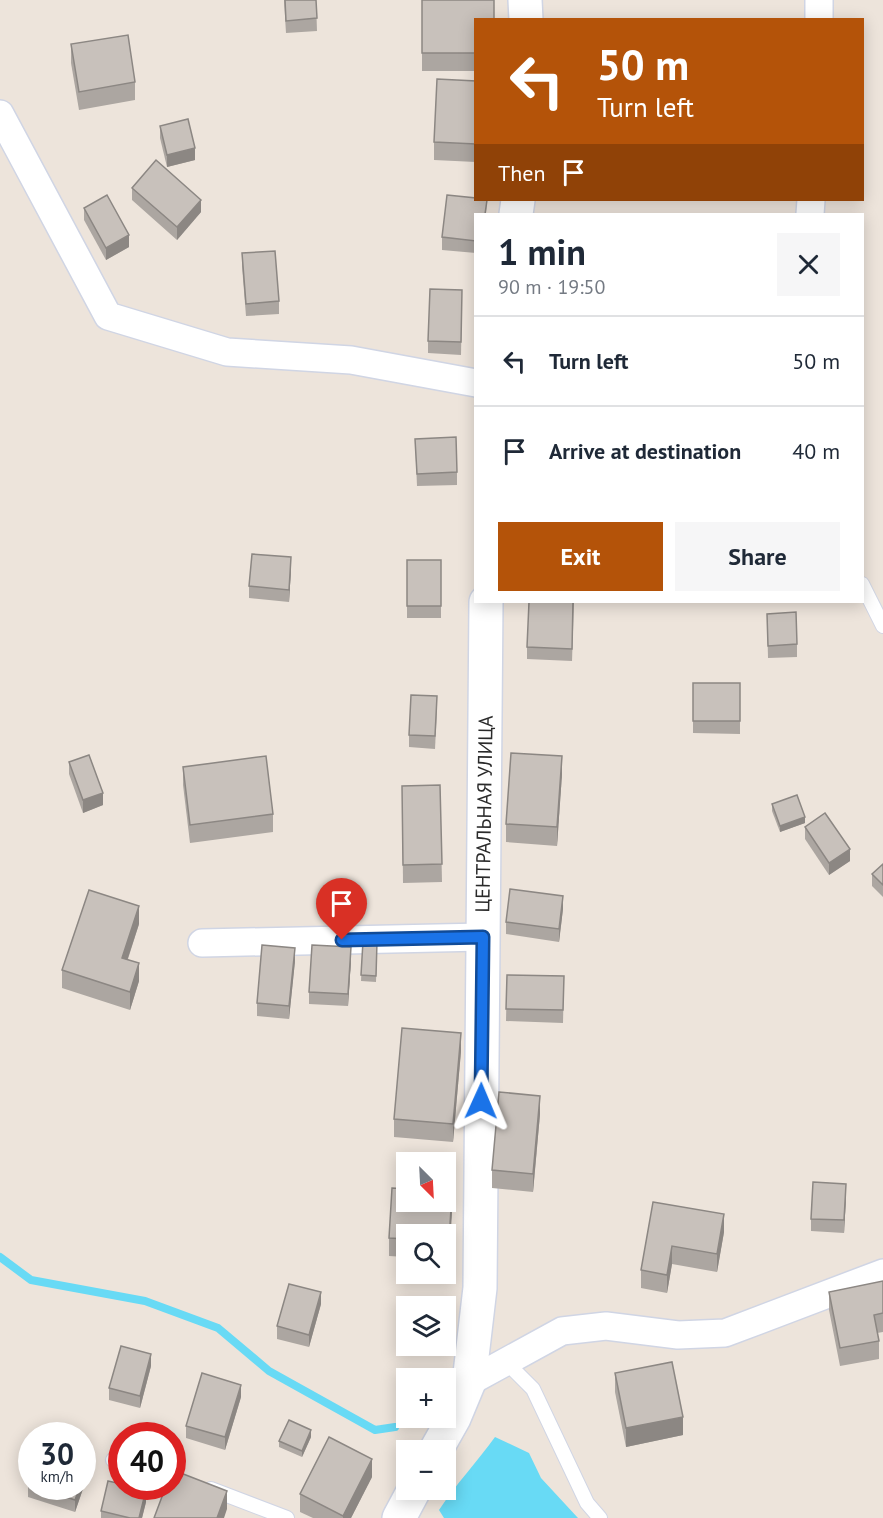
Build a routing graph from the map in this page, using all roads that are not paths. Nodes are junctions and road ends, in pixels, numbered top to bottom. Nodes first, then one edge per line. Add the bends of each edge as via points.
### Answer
1 (525, 0) edge
2 (819, 0) edge
3 (526, 18) edge
4 (819, 18) edge
5 (0, 114) edge
6 (474, 383) edge
7 (864, 588) edge
8 (486, 603) edge
9 (883, 626) edge
10 (483, 937) junction
11 (202, 943) dead end
12 (883, 1273) edge
13 (505, 1361) junction
14 (469, 1382) junction
15 (442, 1440) edge
16 (193, 1484) edge
17 (409, 1500) edge
18 (287, 1518) edge
19 (399, 1518) edge
20 (600, 1518) edge

1 - 3 street
2 - 4 street
5 - 6 street via 108,316 227,352 351,360
7 - 9 lane
8 - 10 street, ЦЕНТРАЛЬНАЯ УЛИЦА
10 - 11 street
10 - 14 street, ЦЕНТРАЛЬНАЯ УЛИЦА via 480,1288
12 - 13 street via 725,1333 678,1335 606,1326 562,1331
13 - 14 street
13 - 20 lane via 533,1389 587,1503
14 - 15 street, ЦЕНТРАЛЬНАЯ УЛИЦА
16 - 18 lane
17 - 19 street

